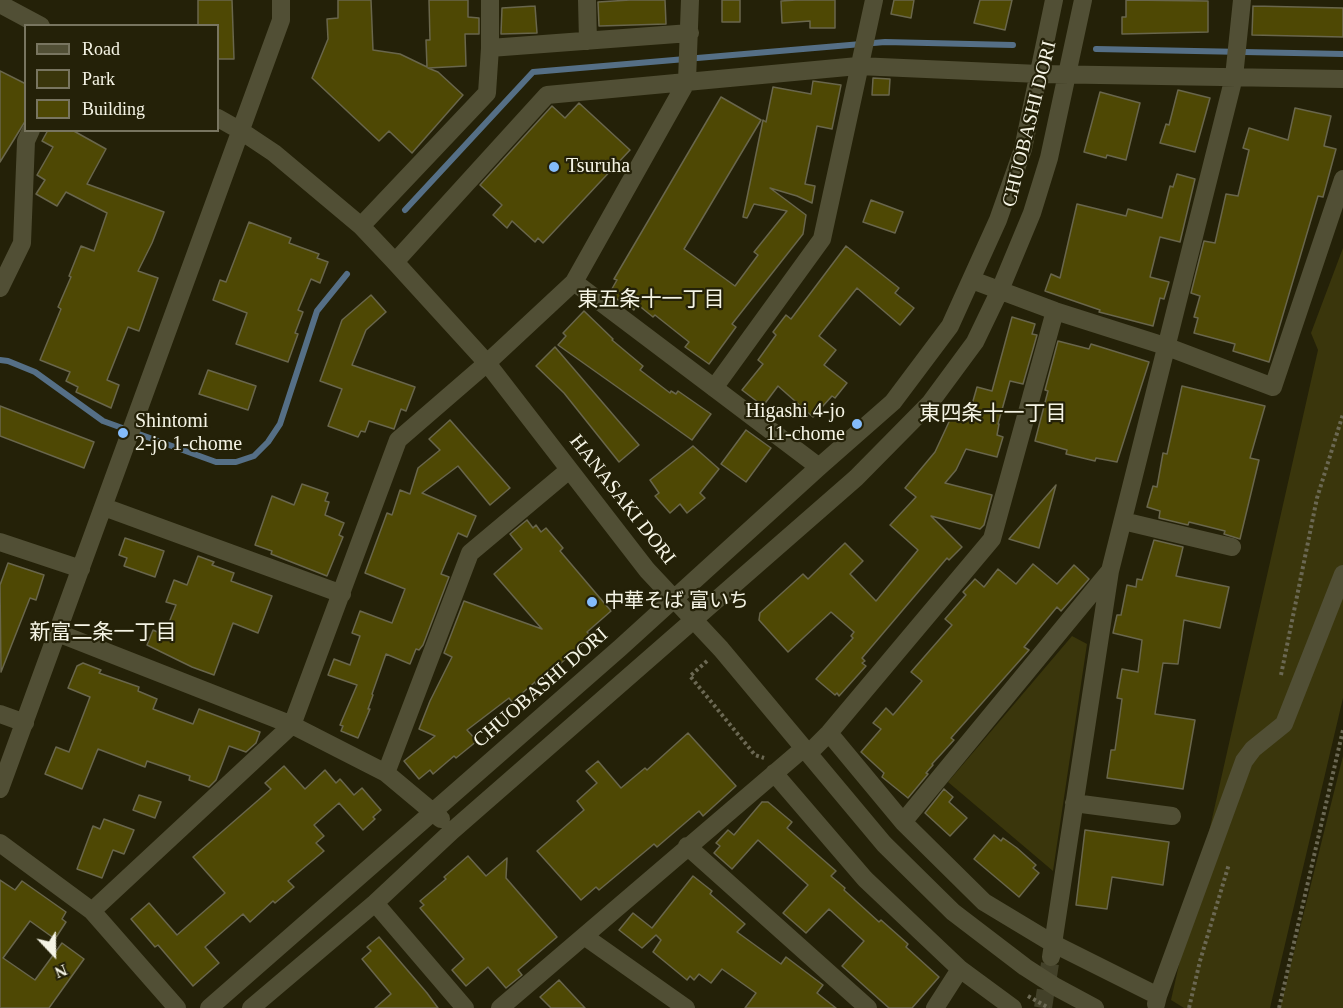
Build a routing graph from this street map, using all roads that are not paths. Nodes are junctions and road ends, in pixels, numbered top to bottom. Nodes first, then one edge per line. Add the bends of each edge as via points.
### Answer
1 (281, 0) edge
2 (490, 0) edge
3 (587, 0) edge
4 (690, 0) edge
5 (874, 0) edge
6 (1054, 0) edge
7 (1083, 0) edge
8 (1242, 0) edge
9 (0, 4) edge
10 (37, 24) edge
11 (689, 39) junction
12 (588, 41) junction
13 (490, 48) junction
14 (861, 58) junction
15 (1234, 68) junction
16 (1039, 74) junction
17 (687, 75) junction
18 (1067, 75) junction
19 (1343, 79) edge
20 (219, 119) edge
21 (241, 130) junction
22 (30, 132) edge
23 (1343, 178) edge
24 (361, 226) junction
25 (395, 262) junction
26 (972, 280) junction
27 (574, 282) junction
28 (0, 288) edge
29 (1000, 290) junction
30 (1055, 311) junction
31 (1166, 346) junction
32 (488, 363) junction
33 (714, 388) junction
34 (819, 466) junction
35 (569, 470) junction
36 (104, 507) junction
37 (1123, 521) junction
38 (0, 542) edge
39 (1232, 547) dead end
40 (81, 569) junction
41 (1110, 571) junction
42 (1343, 574) edge
43 (342, 594) junction
44 (674, 599) junction
45 (695, 621) junction
46 (58, 633) junction
47 (0, 714) edge
48 (25, 723) junction
49 (292, 725) junction
50 (828, 734) junction
51 (806, 750) junction
52 (778, 770) junction
53 (386, 773) junction
54 (0, 789) edge
55 (1074, 802) junction
56 (434, 812) junction
57 (1172, 816) dead end
58 (903, 822) junction
59 (452, 831) junction
60 (0, 843) edge
61 (687, 846) junction
62 (375, 903) junction
63 (92, 911) junction
64 (584, 936) junction
65 (1052, 950) junction
66 (960, 969) junction
67 (177, 1008) edge
68 (209, 1008) edge
69 (251, 1008) edge
70 (465, 1008) edge
71 (500, 1008) edge
72 (686, 1008) edge
73 (868, 1008) edge
74 (935, 1008) edge
75 (1013, 1008) edge
76 (1095, 1008) edge

1 - 21 street via 281,20
2 - 13 street
3 - 12 street
4 - 11 street
5 - 14 street
6 - 16 street, CHUOBASHI DORI
7 - 18 street, CHUOBASHI DORI
8 - 15 street
9 - 10 street
11 - 12 street
11 - 17 street
12 - 13 street
13 - 24 street via 487,93
14 - 16 street
14 - 17 street
14 - 33 street via 822,239
15 - 18 street
15 - 19 street
15 - 31 street
16 - 18 street
16 - 26 street, CHUOBASHI DORI via 1023,149
17 - 25 street via 547,95
17 - 27 street
18 - 29 street, CHUOBASHI DORI via 1032,213
20 - 21 street, HANASAKI DORI
21 - 24 street, HANASAKI DORI
21 - 36 street
22 - 28 street via 26,141 22,243
23 - 31 street via 1273,387
24 - 25 street, HANASAKI DORI
25 - 32 street, HANASAKI DORI
26 - 29 street
26 - 34 street, CHUOBASHI DORI via 950,326 893,402
27 - 32 street
27 - 33 street
29 - 30 street
29 - 45 street, CHUOBASHI DORI via 975,342 930,403 856,478
30 - 31 street
30 - 50 street via 992,539
31 - 37 street
32 - 35 street, HANASAKI DORI
32 - 43 street via 398,440
33 - 34 street
34 - 44 street, CHUOBASHI DORI
35 - 44 street, HANASAKI DORI
35 - 53 street via 471,553
36 - 40 street
36 - 43 street
37 - 39 street
37 - 41 street
38 - 40 street
40 - 46 street
41 - 55 street
41 - 58 street
42 - 65 street via 1284,724 1244,761 1157,1000
43 - 49 street
44 - 45 street, HANASAKI DORI
44 - 56 street, CHUOBASHI DORI
45 - 51 street, HANASAKI DORI
45 - 59 street, CHUOBASHI DORI
46 - 48 street
46 - 49 street
47 - 48 street
48 - 54 street
49 - 53 street
49 - 63 street
50 - 51 street
50 - 58 street
51 - 52 street
51 - 76 street, HANASAKI DORI via 884,844 953,912 1025,967
52 - 61 street
52 - 66 street via 865,879
53 - 56 street
55 - 57 street
55 - 65 street
56 - 59 street
56 - 68 street, CHUOBASHI DORI
58 - 65 street via 984,902
59 - 62 street, CHUOBASHI DORI
60 - 63 street
61 - 64 street
61 - 73 street
62 - 69 street, CHUOBASHI DORI
62 - 70 street
63 - 67 street
64 - 71 street
64 - 72 street
66 - 74 street
66 - 75 street

